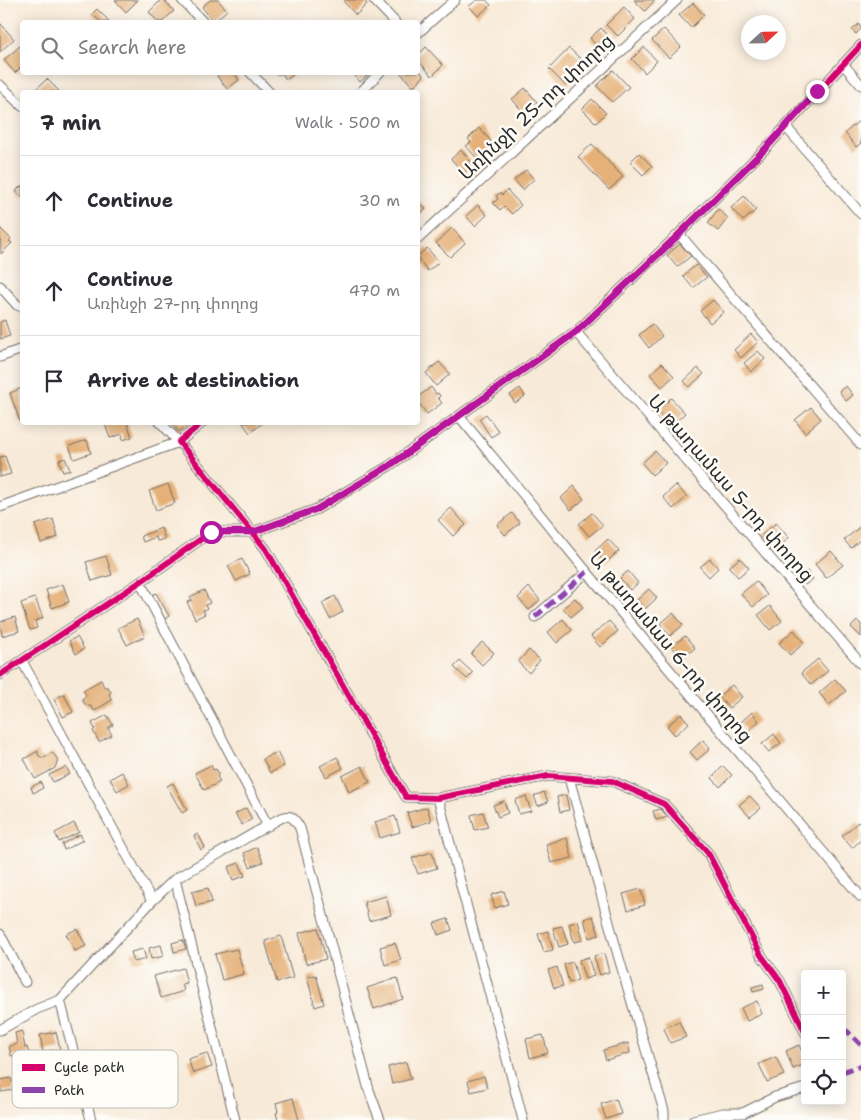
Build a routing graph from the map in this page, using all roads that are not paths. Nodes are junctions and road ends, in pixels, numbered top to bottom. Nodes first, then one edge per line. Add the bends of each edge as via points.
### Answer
1 (182, 0) edge
2 (374, 0) edge
3 (455, 0) edge
4 (677, 0) edge
5 (201, 20) edge
6 (393, 20) edge
7 (420, 31) edge
8 (861, 45) edge
9 (843, 64) junction
10 (253, 75) edge
11 (377, 75) edge
12 (0, 85) edge
13 (861, 85) edge
14 (267, 90) edge
15 (363, 90) edge
16 (20, 104) edge
17 (786, 126) junction
18 (861, 214) edge
19 (680, 234) junction
20 (420, 237) edge
21 (0, 286) edge
22 (20, 306) edge
23 (576, 332) junction
24 (20, 351) edge
25 (0, 357) edge
26 (459, 416) junction
27 (163, 425) edge
28 (199, 425) edge
29 (179, 442) junction
30 (861, 445) edge
31 (0, 507) edge
32 (253, 532) junction
33 (587, 572) junction
34 (140, 582) junction
35 (535, 617) dead end
36 (22, 661) junction
37 (861, 664) edge
38 (0, 675) edge
39 (569, 778) junction
40 (438, 798) junction
41 (268, 826) junction
42 (175, 879) junction
43 (861, 897) edge
44 (152, 901) junction
45 (0, 934) edge
46 (25, 982) dead end
47 (60, 1000) junction
48 (801, 1024) edge
49 (0, 1030) edge
50 (73, 1050) edge
51 (801, 1089) edge
52 (235, 1120) edge
53 (380, 1120) edge
54 (523, 1120) edge
55 (664, 1120) edge
56 (694, 1120) edge

1 - 5 street
2 - 6 street
3 - 7 street
4 - 20 street, Առինջի 25-րդ փողոց
8 - 9 street
9 - 13 street
9 - 17 street
10 - 14 street
11 - 15 street
12 - 16 street
17 - 18 street
17 - 19 street
19 - 23 street
19 - 30 street
21 - 22 street
23 - 26 street
23 - 37 street, Ա թաղամաս 5-րդ փողոց
24 - 25 street
26 - 32 street via 389,466 317,509
26 - 33 street, Ա թաղամաս 6-րդ փողոց
27 - 29 street
28 - 29 street
29 - 31 street
29 - 32 street
32 - 34 street via 211,532
32 - 40 street via 266,549 406,797
33 - 35 street
33 - 43 street, Ա թաղամաս 6-րդ փողոց
34 - 36 street
34 - 41 street
36 - 38 street
36 - 44 street
39 - 40 street via 548,776
39 - 48 street via 612,781 664,804 708,852 761,956 780,981
39 - 55 street
40 - 54 street
41 - 42 street
41 - 53 street via 290,816 300,828 369,1090
42 - 44 street
42 - 52 street
44 - 47 street
45 - 46 street
47 - 49 street
47 - 50 street
51 - 56 street via 775,1097 744,1113 723,1112

